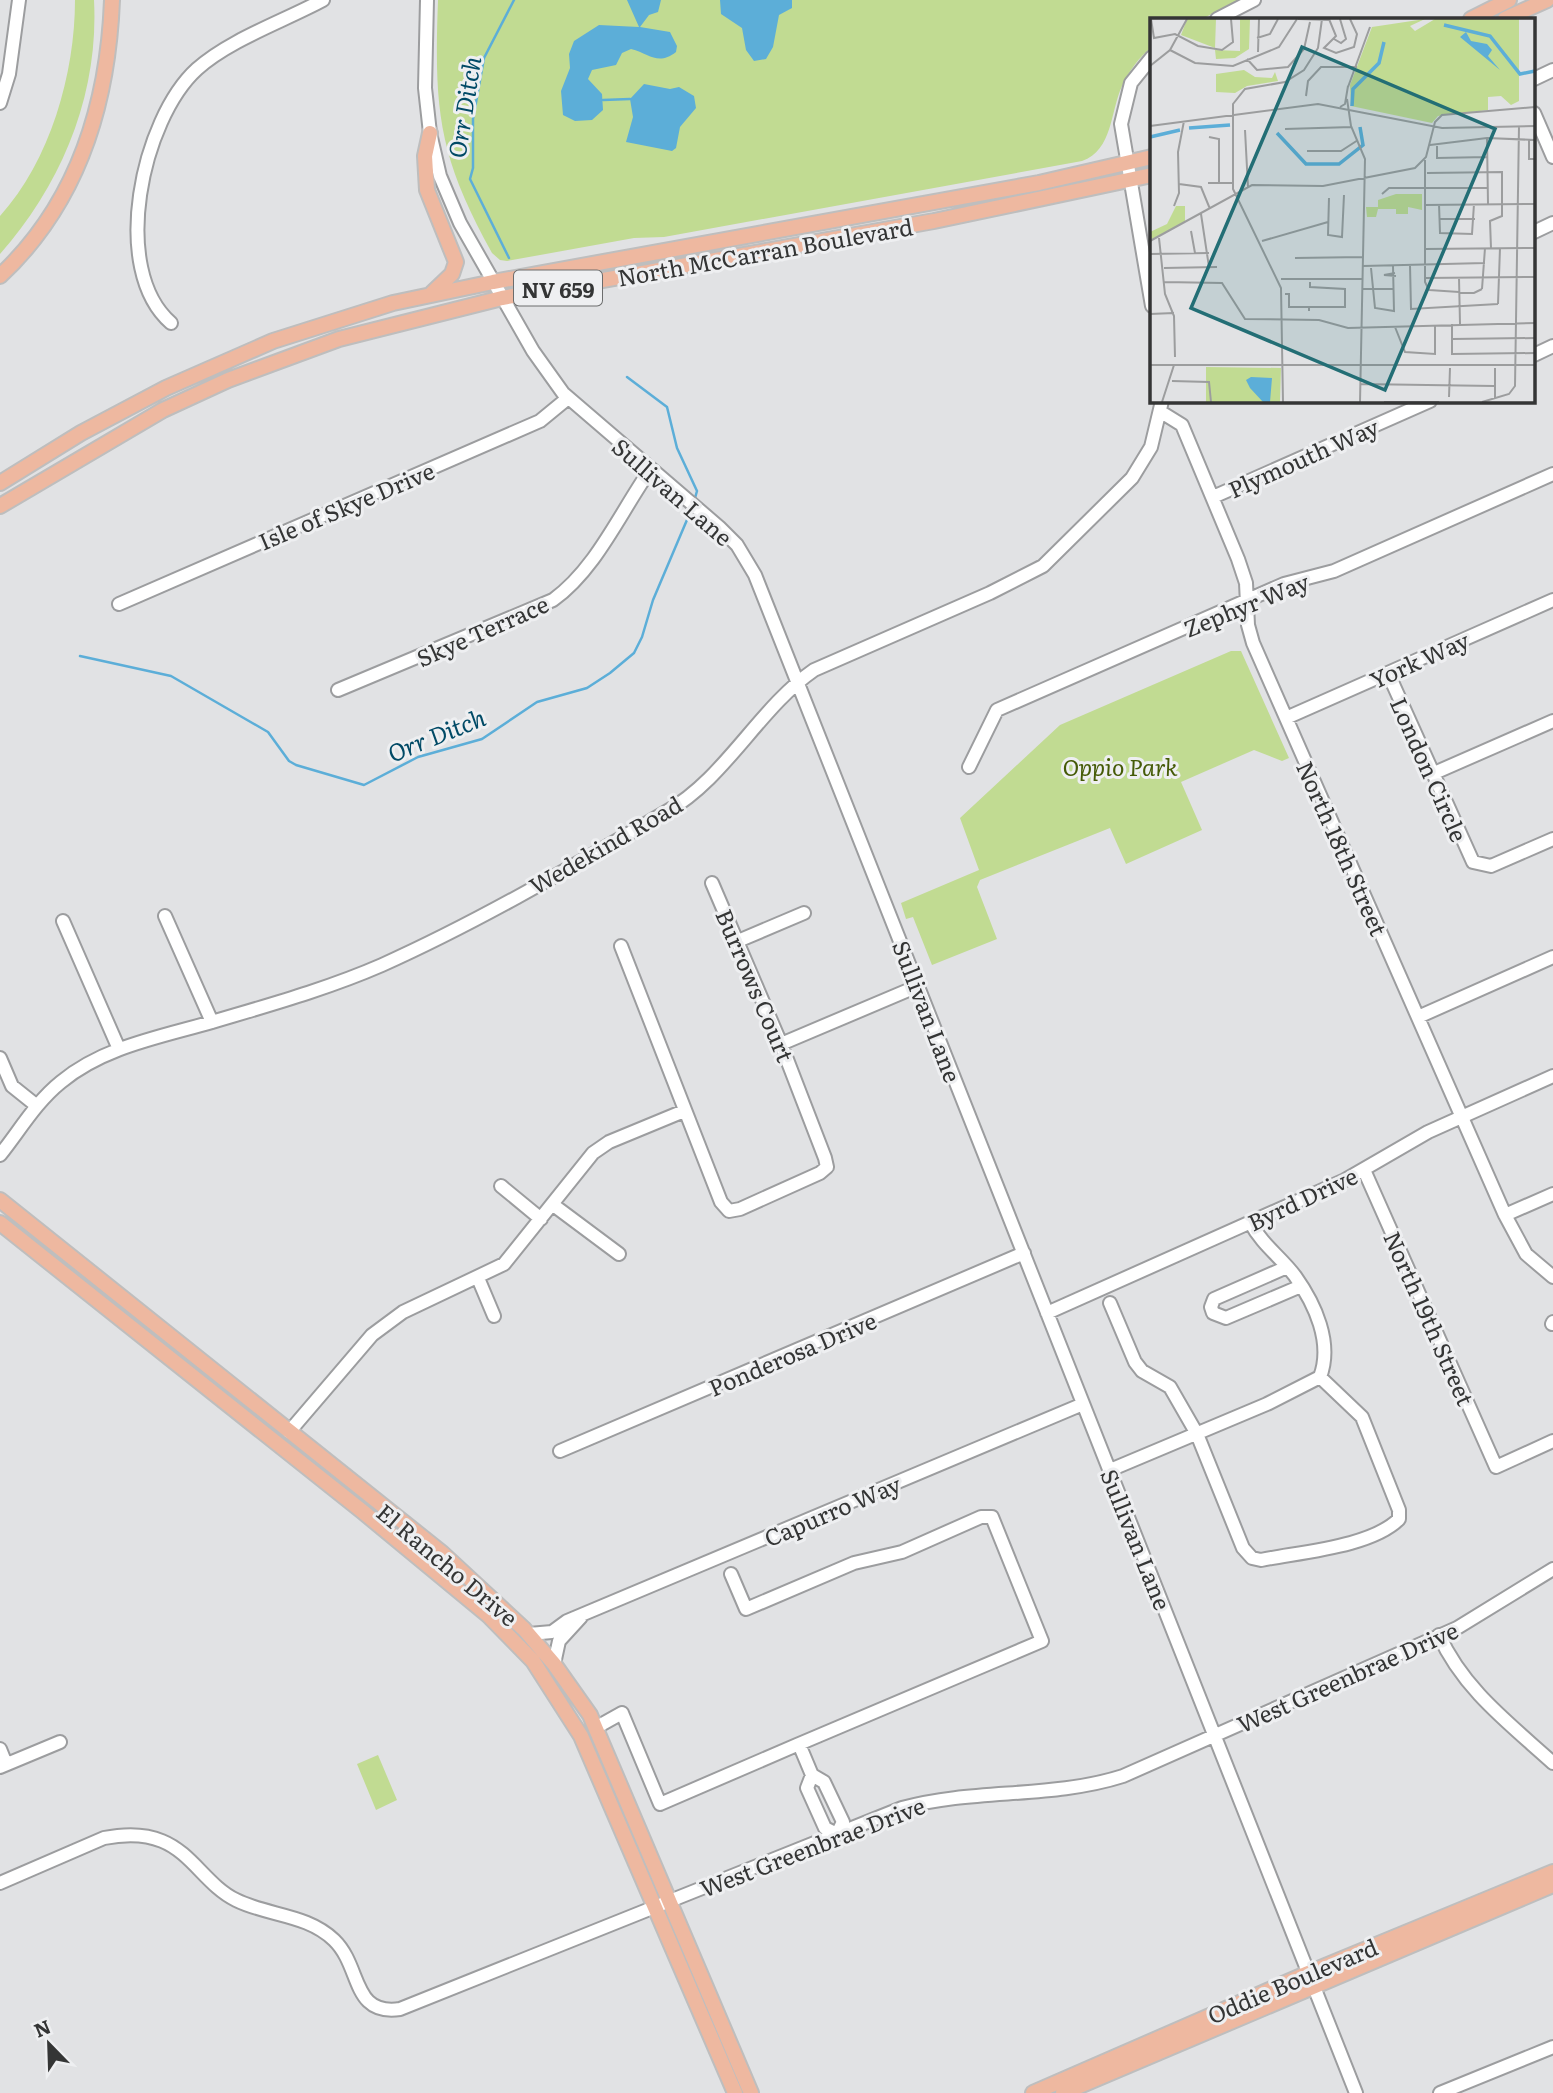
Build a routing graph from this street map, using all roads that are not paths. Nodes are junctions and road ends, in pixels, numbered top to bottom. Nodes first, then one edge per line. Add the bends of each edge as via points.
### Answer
1 (19, 0) edge
2 (111, 0) edge
3 (323, 0) edge
4 (427, 0) edge
5 (1254, 0) edge
6 (1509, 0) edge
7 (1546, 0) edge
8 (1219, 18) edge
9 (1473, 18) edge
10 (1507, 18) edge
11 (1150, 60) edge
12 (1553, 70) edge
13 (1536, 78) edge
14 (0, 103) edge
15 (1536, 118) edge
16 (430, 133) junction
17 (1553, 157) edge
18 (1150, 158) edge
19 (1126, 164) junction
20 (1150, 176) edge
21 (1129, 182) junction
22 (1553, 223) edge
23 (1536, 231) edge
24 (0, 276) edge
25 (493, 282) junction
26 (1150, 287) edge
27 (430, 295) junction
28 (502, 298) junction
29 (171, 323) dead end
30 (1553, 346) edge
31 (1536, 354) edge
32 (568, 398) junction
33 (1428, 402) edge
34 (1162, 406) edge
35 (650, 470) junction
36 (1553, 474) edge
37 (0, 483) edge
38 (1213, 497) junction
39 (0, 506) edge
40 (1553, 600) edge
41 (1246, 601) junction
42 (119, 604) dead end
43 (1388, 673) junction
44 (797, 682) junction
45 (338, 690) dead end
46 (1286, 718) junction
47 (1553, 721) edge
48 (968, 767) dead end
49 (1432, 774) junction
50 (1553, 839) edge
51 (712, 883) dead end
52 (804, 913) dead end
53 (165, 916) dead end
54 (63, 921) dead end
55 (738, 941) junction
56 (621, 946) dead end
57 (1553, 957) edge
58 (918, 986) junction
59 (1418, 1017) junction
60 (212, 1022) junction
61 (781, 1044) junction
62 (119, 1049) junction
63 (0, 1058) edge
64 (1553, 1076) edge
65 (37, 1106) junction
66 (684, 1111) junction
67 (1462, 1116) junction
68 (0, 1155) edge
69 (1364, 1170) junction
70 (500, 1186) dead end
71 (1553, 1194) edge
72 (0, 1200) edge
73 (552, 1205) junction
74 (1505, 1215) junction
75 (541, 1219) junction
76 (1250, 1222) junction
77 (0, 1223) edge
78 (1024, 1253) junction
79 (619, 1254) dead end
80 (1287, 1267) junction
81 (1553, 1276) edge
82 (478, 1278) junction
83 (1301, 1286) junction
84 (1110, 1303) dead end
85 (1047, 1312) junction
86 (494, 1316) dead end
87 (1320, 1377) junction
88 (1083, 1404) junction
89 (289, 1432) junction
90 (1197, 1434) junction
91 (1553, 1441) edge
92 (560, 1451) dead end
93 (1110, 1470) junction
94 (1553, 1569) edge
95 (731, 1574) dead end
96 (582, 1617) junction
97 (529, 1634) junction
98 (1440, 1635) junction
99 (533, 1661) junction
100 (554, 1664) junction
101 (570, 1685) junction
102 (597, 1727) junction
103 (1216, 1735) junction
104 (60, 1742) dead end
105 (799, 1744) junction
106 (0, 1749) edge
107 (1553, 1763) edge
108 (3, 1766) edge
109 (812, 1775) junction
110 (837, 1834) junction
111 (1553, 1872) edge
112 (0, 1883) edge
113 (1553, 1885) edge
114 (671, 1901) junction
115 (656, 1907) junction
116 (1306, 1973) junction
117 (1313, 1989) junction
118 (1553, 2047) edge
119 (735, 2093) edge
120 (751, 2093) edge
121 (1033, 2093) edge
122 (1063, 2093) edge
123 (1356, 2093) edge
124 (1440, 2093) edge

1 - 14 street via 9,74
2 - 24 main road via 108,60 85,150 47,223
3 - 29 street via 211,58 186,80 169,106 140,192 138,237 152,300
4 - 16 street, Sullivan Lane via 425,88
5 - 8 street
6 - 9 main road
7 - 10 main road
11 - 19 street via 1132,83 1122,112
12 - 13 street
15 - 17 street
16 - 25 street, Sullivan Lane via 446,194
16 - 27 main road via 425,156 427,190 456,262 452,274
18 - 19 main road, North McCarran Boulevard / NV 659
19 - 21 street
19 - 25 main road, North McCarran Boulevard / NV 659
20 - 21 main road, North McCarran Boulevard / NV 659
21 - 26 street
21 - 28 main road, North McCarran Boulevard / NV 659
22 - 23 street
25 - 27 main road, North McCarran Boulevard / NV 659
25 - 28 street, Sullivan Lane
27 - 37 main road, North McCarran Boulevard / NV 659 via 325,324 211,368 125,409
28 - 32 street, Sullivan Lane
28 - 39 main road, North McCarran Boulevard / NV 659 via 339,339 228,380 132,427
30 - 31 street
32 - 35 street, Sullivan Lane
32 - 42 street, Isle of Skye Drive via 540,421
33 - 38 street, Plymouth Way
34 - 38 street, North 18th Street via 1182,425
34 - 44 street, Wedekind Road via 1150,447 1132,478 1043,566 814,670
35 - 44 street, Sullivan Lane via 719,527 746,559
35 - 45 street, Skye Terrace via 587,566 558,596
36 - 41 street, Zephyr Way via 1334,571 1284,584
38 - 41 street, North 18th Street via 1243,572
40 - 43 street, York Way
41 - 46 street, North 18th Street via 1253,643
41 - 48 street, Zephyr Way via 997,710
43 - 46 street, York Way
43 - 49 street, London Circle
44 - 58 street, Sullivan Lane
44 - 60 street, Wedekind Road via 698,787 670,810 488,912 381,965
46 - 59 street, North 18th Street
47 - 49 street
49 - 50 street, London Circle via 1469,857 1478,865 1491,866
51 - 55 street, Burrows Court
52 - 55 street
53 - 60 street
54 - 62 street
55 - 61 street, Burrows Court
56 - 66 street
57 - 59 street
58 - 61 street
58 - 78 street, Sullivan Lane
59 - 67 street, North 18th Street
60 - 62 street, Wedekind Road
61 - 66 street, Burrows Court via 827,1167 740,1209 729,1210 721,1202
62 - 65 street, Wedekind Road via 63,1080
63 - 65 street via 12,1086
64 - 67 street, Byrd Drive
65 - 68 street, Wedekind Road
66 - 73 street via 619,1137 593,1153
67 - 69 street, Byrd Drive
67 - 74 street, North 18th Street
69 - 76 street, Byrd Drive
69 - 91 street, North 19th Street via 1496,1466
70 - 75 street
71 - 74 street
72 - 89 main road, El Rancho Drive
73 - 75 street
73 - 79 street
74 - 81 street, North 18th Street via 1526,1254
75 - 82 street via 504,1264
76 - 80 street via 1269,1251
76 - 85 street, Byrd Drive
77 - 99 main road, El Rancho Drive via 394,1537 488,1615
78 - 85 street, Sullivan Lane
78 - 92 street, Ponderosa Drive
80 - 83 street
80 - 83 street via 1214,1299 1213,1313 1226,1318
82 - 86 street
82 - 89 street via 410,1309 372,1335
83 - 87 street via 1325,1343
84 - 90 street via 1135,1362 1170,1387
85 - 88 street, Sullivan Lane
87 - 90 street
87 - 90 street via 1362,1417 1392,1491 1399,1519 1379,1533 1261,1560 1252,1558 1243,1548
88 - 93 street, Sullivan Lane
88 - 96 street, Capurro Way
89 - 97 main road, El Rancho Drive via 481,1586
90 - 93 street
93 - 103 street, Sullivan Lane
94 - 98 street, West Greenbrae Drive
95 - 105 street via 746,1609 854,1563 902,1552 981,1517 992,1517 1042,1641
96 - 97 street, Capurro Way via 552,1632
96 - 100 street, Capurro Way via 559,1641
97 - 100 main road, El Rancho Drive
98 - 103 street, West Greenbrae Drive
98 - 107 street via 1448,1655 1476,1693
99 - 101 main road
99 - 115 main road, El Rancho Drive via 581,1736
100 - 101 main road, El Rancho Drive
101 - 102 main road, El Rancho Drive
102 - 105 street via 622,1713 660,1804
102 - 114 main road, El Rancho Drive
103 - 110 street, West Greenbrae Drive via 1101,1783 925,1802
103 - 116 street, Sullivan Lane
104 - 108 street
105 - 109 street
106 - 108 street
109 - 110 street via 807,1788 825,1828
109 - 110 street via 824,1782 843,1822
110 - 114 street, West Greenbrae Drive
111 - 116 main road, Oddie Boulevard
112 - 115 street, West Greenbrae Drive via 104,1838 150,1837 178,1849 235,1900 296,1919 334,1939 351,1962 363,1997 380,2010 400,2009
113 - 117 main road, Oddie Boulevard
114 - 115 street, West Greenbrae Drive
114 - 120 main road, El Rancho Drive
115 - 119 main road, El Rancho Drive
116 - 117 street, Sullivan Lane
116 - 121 main road, Oddie Boulevard
117 - 122 main road, Oddie Boulevard
117 - 123 street, Sullivan Lane
118 - 124 street

